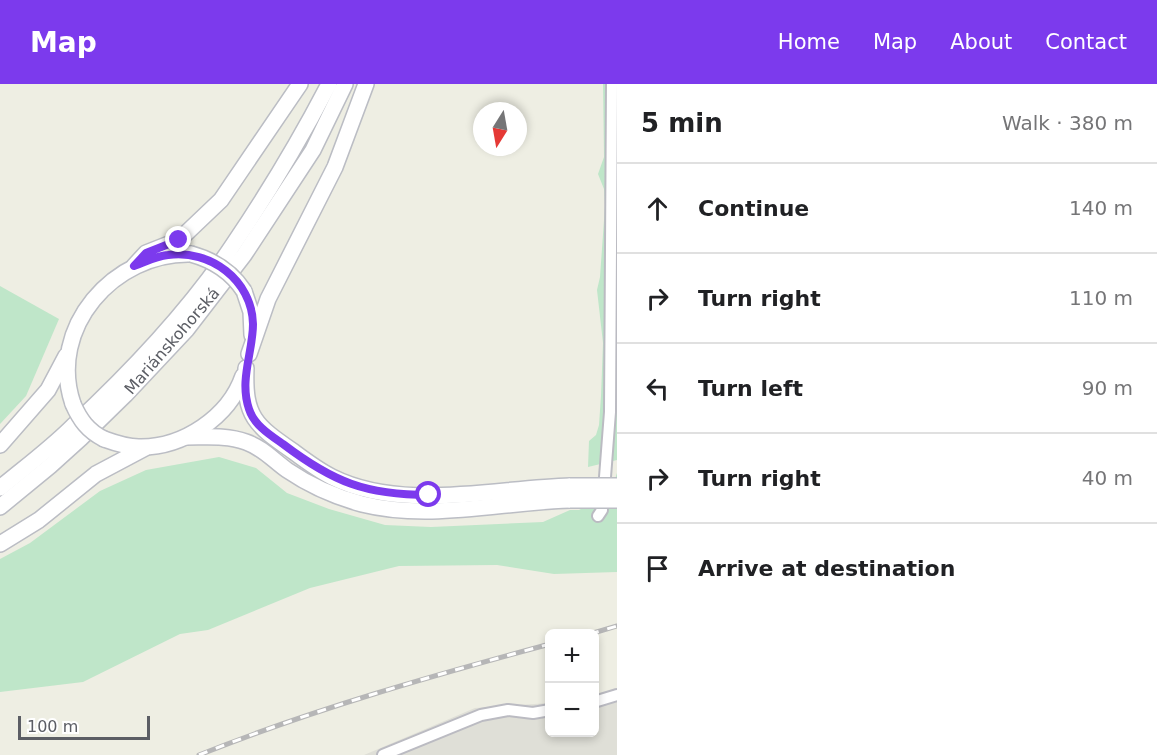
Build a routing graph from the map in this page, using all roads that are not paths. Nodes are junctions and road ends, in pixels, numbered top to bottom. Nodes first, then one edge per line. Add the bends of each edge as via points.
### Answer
1 (300, 84) edge
2 (329, 84) edge
3 (345, 84) edge
4 (366, 84) edge
5 (612, 84) edge
6 (134, 266) junction
7 (69, 351) junction
8 (248, 361) junction
9 (188, 437) junction
10 (0, 445) edge
11 (147, 447) junction
12 (611, 482) edge
13 (0, 488) edge
14 (570, 493) junction
15 (617, 500) edge
16 (0, 507) edge
17 (0, 544) edge
18 (617, 695) edge
19 (599, 700) edge
20 (545, 711) edge
21 (383, 755) edge

1 - 6 main road via 221,200 179,240 146,253
2 - 13 main road, Mariánskohorská via 298,142 204,285 114,386
3 - 16 main road, Mariánskohorská via 313,150 244,255 187,329 81,438
4 - 8 main road via 335,167 268,299
5 - 12 street
6 - 7 main road via 97,295 83,314
6 - 8 main road, bridge via 167,255 190,254 225,269 243,291 251,312
7 - 10 main road via 48,390
7 - 11 main road, bridge via 67,381 74,404 91,432 126,446
8 - 9 main road via 230,400
8 - 14 main road via 245,390 248,406 260,426 332,478 381,492 413,495
9 - 11 main road
9 - 14 main road via 227,437 247,442 308,483 378,508 451,510
11 - 17 main road via 96,474 39,520
12 - 14 main road, bridge
14 - 15 main road, bridge
18 - 19 street
20 - 21 street via 508,710 481,715

